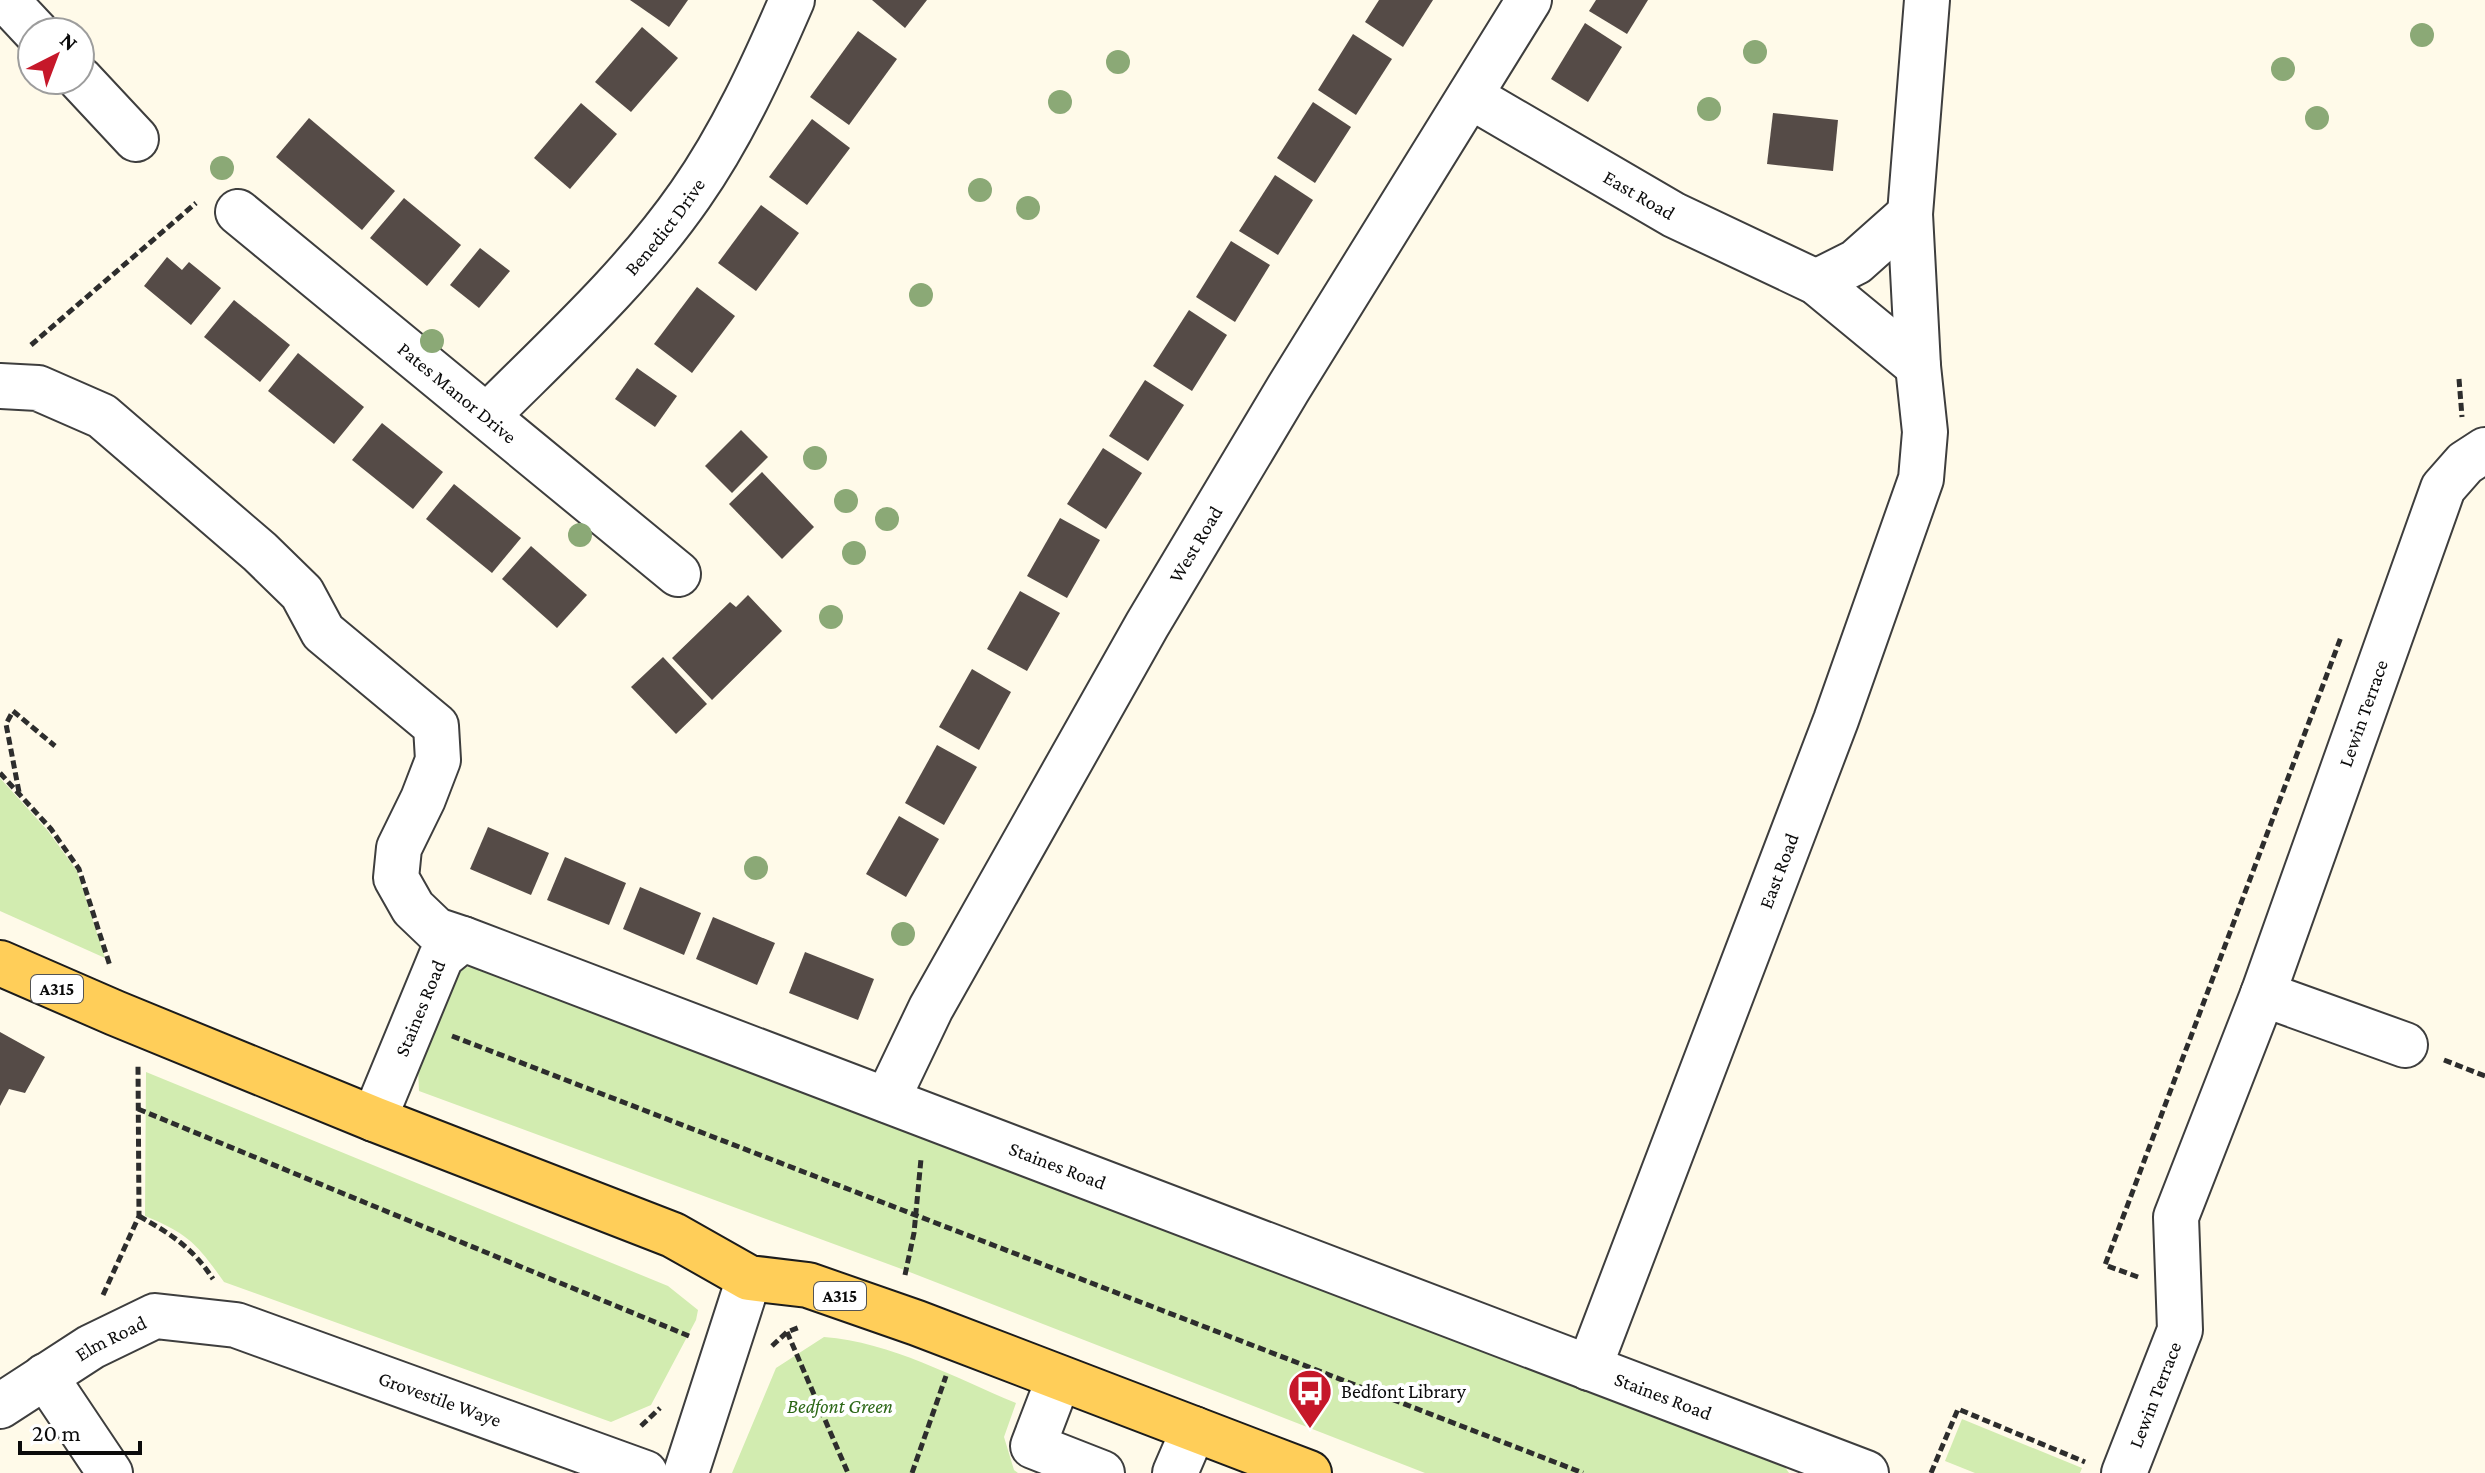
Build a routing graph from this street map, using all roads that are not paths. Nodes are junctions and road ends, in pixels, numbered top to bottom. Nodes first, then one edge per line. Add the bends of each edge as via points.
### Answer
1 (6, 0) edge
2 (792, 0) edge
3 (1529, 0) edge
4 (1927, 0) edge
5 (21, 16) edge
6 (96, 96) edge
7 (1470, 96) junction
8 (136, 139) dead end
9 (238, 212) road end
10 (1910, 214) junction
11 (1816, 282) junction
12 (1918, 366) junction
13 (12, 369) edge
14 (487, 416) junction
15 (2474, 438) edge
16 (678, 574) dead end
17 (463, 939) junction
18 (0, 963) edge
19 (2263, 994) junction
20 (2405, 1045) dead end
21 (906, 1108) junction
22 (374, 1119) junction
23 (749, 1278) junction
24 (228, 1307) joint
25 (1589, 1368) junction
26 (45, 1376) junction
27 (1059, 1378) junction
28 (0, 1406) edge
29 (1194, 1429) junction
30 (2108, 1469) edge
31 (1851, 1470) edge
32 (110, 1473) edge
33 (645, 1473) edge
34 (686, 1473) edge
35 (1102, 1473) edge
36 (1175, 1473) edge
37 (1309, 1473) edge

1 - 5 street
2 - 14 street, Benedict Drive via 754,87 691,194 638,263
3 - 7 street, West Road
4 - 10 street, East Road
6 - 8 street
7 - 11 street, East Road via 1674,215
7 - 21 street, West Road via 1147,625 931,1008
9 - 14 street, Pates Manor Drive
10 - 11 street via 1856,262
10 - 12 street, East Road
11 - 12 street, East Road
12 - 25 street, East Road via 1925,432 1921,479 1836,720
13 - 17 street via 38,388 102,416 302,593 323,632 436,726 438,760 399,848 396,878 413,908 436,930
14 - 16 street, Pates Manor Drive
15 - 19 street, Lewin Terrace via 2465,463 2443,488
17 - 21 street, Staines Road
17 - 22 street, Staines Road via 441,957
18 - 22 main road, A315
19 - 20 street
19 - 30 street, Lewin Terrace via 2176,1217 2180,1330
21 - 25 street, Staines Road
22 - 23 main road, A315 via 673,1235
23 - 27 main road, A315 via 808,1285
23 - 34 street
24 - 26 street, Elm Road via 155,1316
24 - 33 street, Grovestile Waye
25 - 31 street, Staines Road
26 - 28 street, Elm Road
26 - 32 street
27 - 29 main road, A315
27 - 35 street via 1033,1446
29 - 36 street
29 - 37 main road, A315

